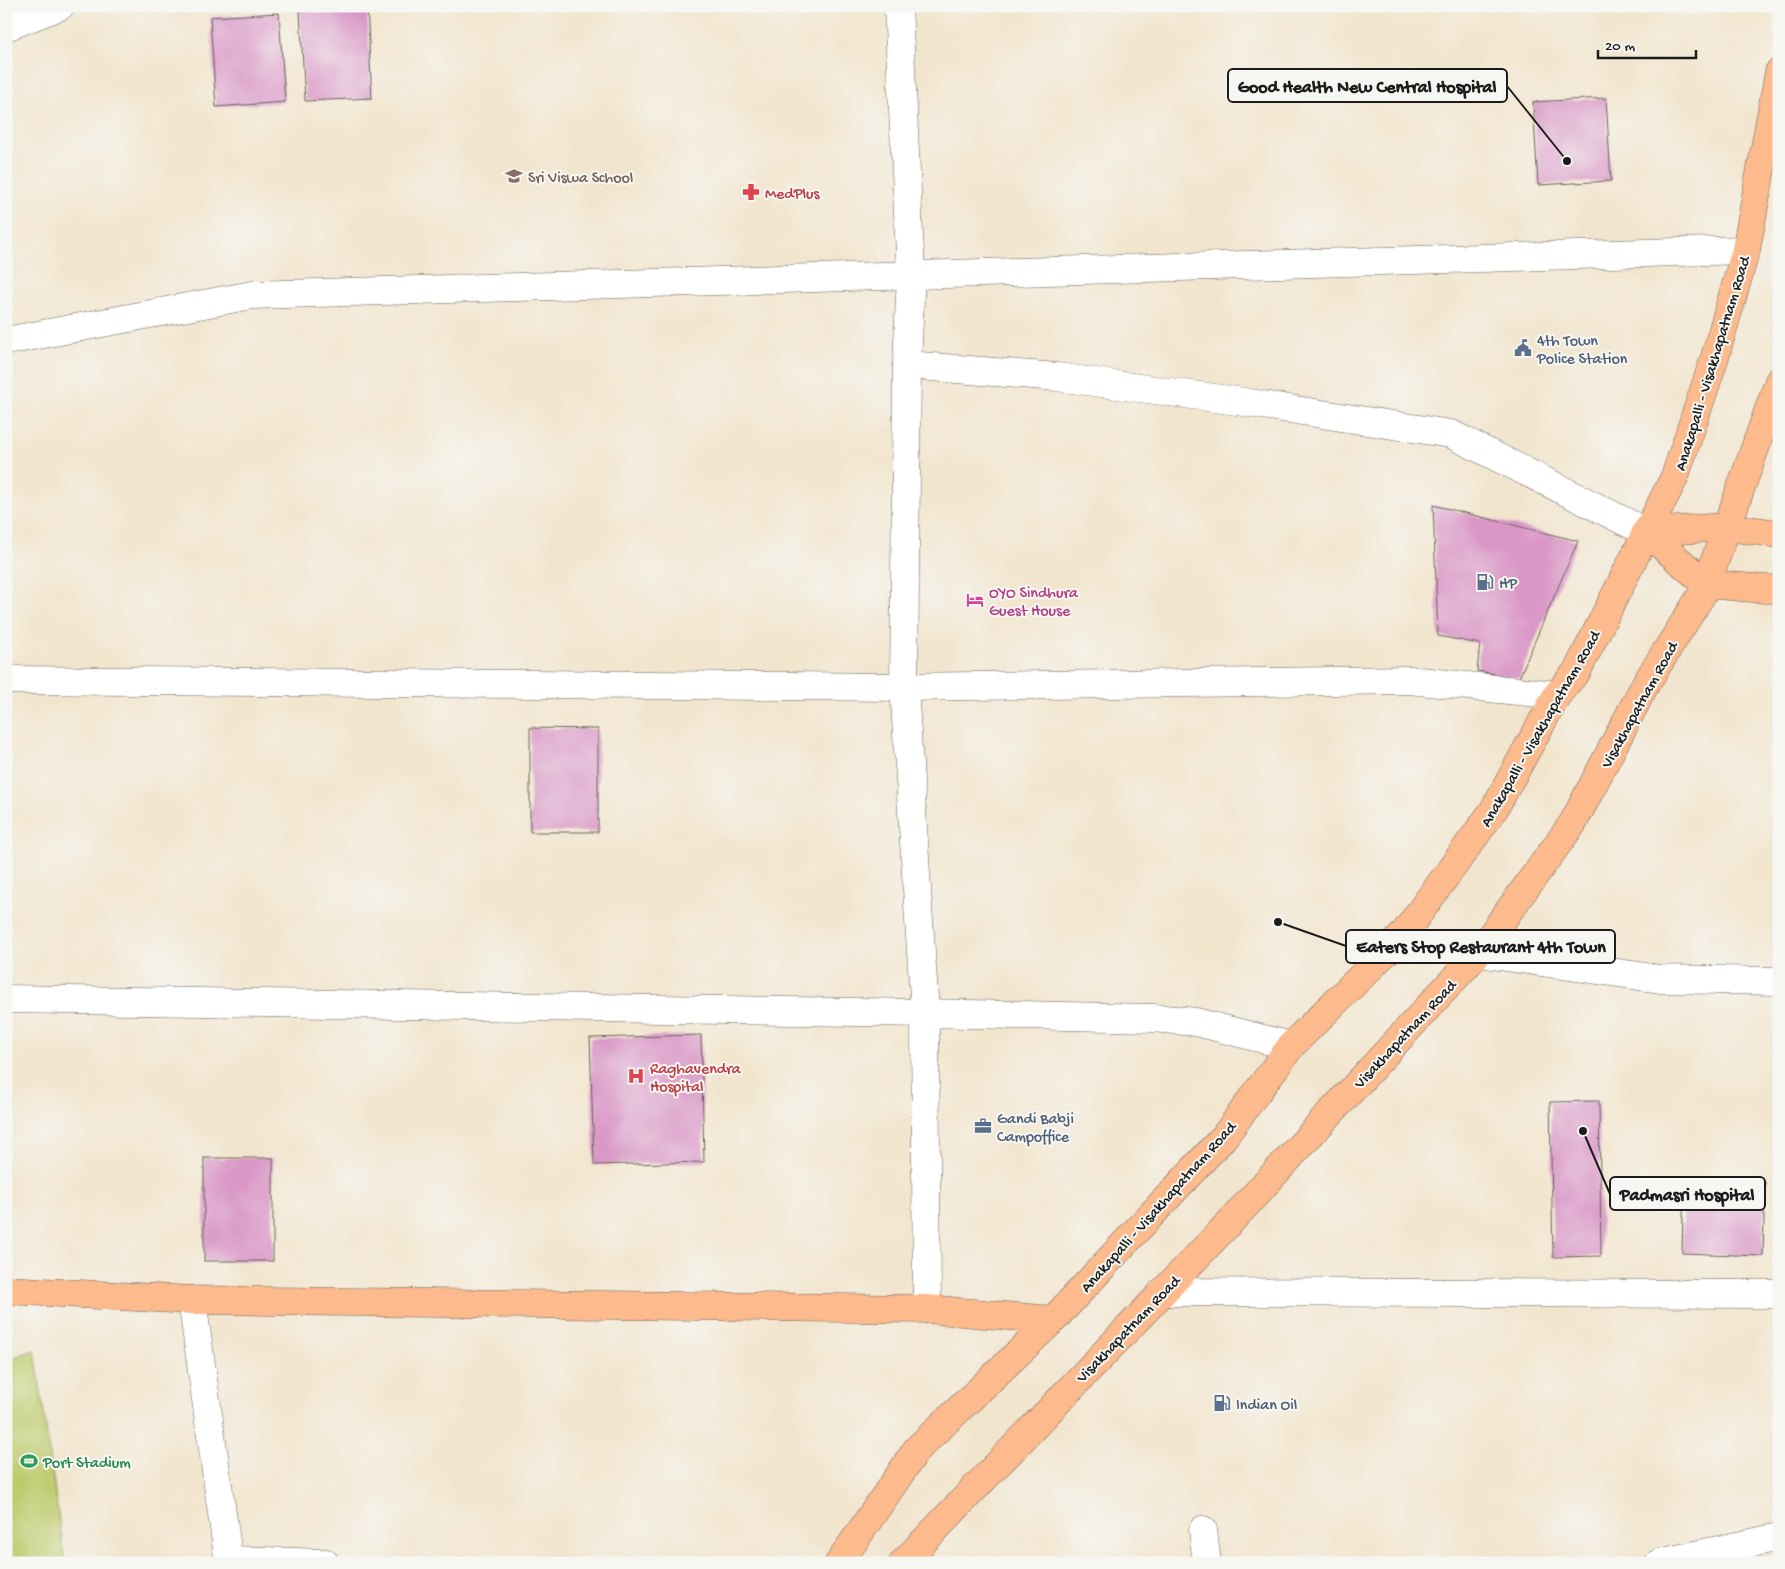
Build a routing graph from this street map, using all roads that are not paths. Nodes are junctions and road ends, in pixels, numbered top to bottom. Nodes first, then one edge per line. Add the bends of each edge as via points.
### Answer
1 (60, 6) edge
2 (898, 6) edge
3 (6, 28) edge
4 (1779, 72) edge
5 (1746, 250) junction
6 (911, 275) junction
7 (6, 341) edge
8 (907, 365) junction
9 (1779, 381) edge
10 (1727, 527) junction
11 (1646, 532) junction
12 (1779, 534) edge
13 (1706, 584) junction
14 (1779, 589) edge
15 (6, 680) edge
16 (904, 687) junction
17 (1557, 695) junction
18 (1478, 953) junction
19 (1779, 981) edge
20 (6, 999) edge
21 (925, 1013) junction
22 (1291, 1046) junction
23 (6, 1290) edge
24 (1162, 1292) junction
25 (1779, 1294) edge
26 (192, 1300) junction
27 (927, 1310) junction
28 (1053, 1320) junction
29 (1203, 1530) dead end
30 (1779, 1537) edge
31 (229, 1561) edge
32 (904, 1562) edge
33 (325, 1563) edge
34 (839, 1563) edge
35 (1207, 1563) edge
36 (1659, 1563) edge

1 - 3 street
2 - 6 street
4 - 5 main road, Anakapalli - Visakhapatnam Road
5 - 6 street
5 - 11 main road, Anakapalli - Visakhapatnam Road via 1675,476
6 - 7 street via 252,295
6 - 8 street
8 - 11 street via 1076,380 1451,434
8 - 16 street
9 - 10 main road, Visakhapatnam Road
10 - 11 main road
10 - 12 main road
10 - 13 main road, Visakhapatnam Road
11 - 13 main road
11 - 17 main road, Anakapalli - Visakhapatnam Road via 1577,671
13 - 14 main road
13 - 18 main road, Visakhapatnam Road via 1645,685 1573,823
15 - 16 street
16 - 17 street via 1409,680
16 - 21 street
17 - 22 main road, Anakapalli - Visakhapatnam Road via 1493,811 1403,935
18 - 19 street via 1660,979
18 - 24 main road, Visakhapatnam Road
20 - 21 street
21 - 22 street via 1153,1018 1196,1022
21 - 27 street
22 - 28 main road, Anakapalli - Visakhapatnam Road via 1224,1138
23 - 26 main road
24 - 25 street
24 - 32 main road, Visakhapatnam Road
26 - 27 main road
26 - 31 street
27 - 28 main road
28 - 34 main road, Anakapalli - Visakhapatnam Road via 918,1449
29 - 35 street
30 - 36 street
31 - 33 street

